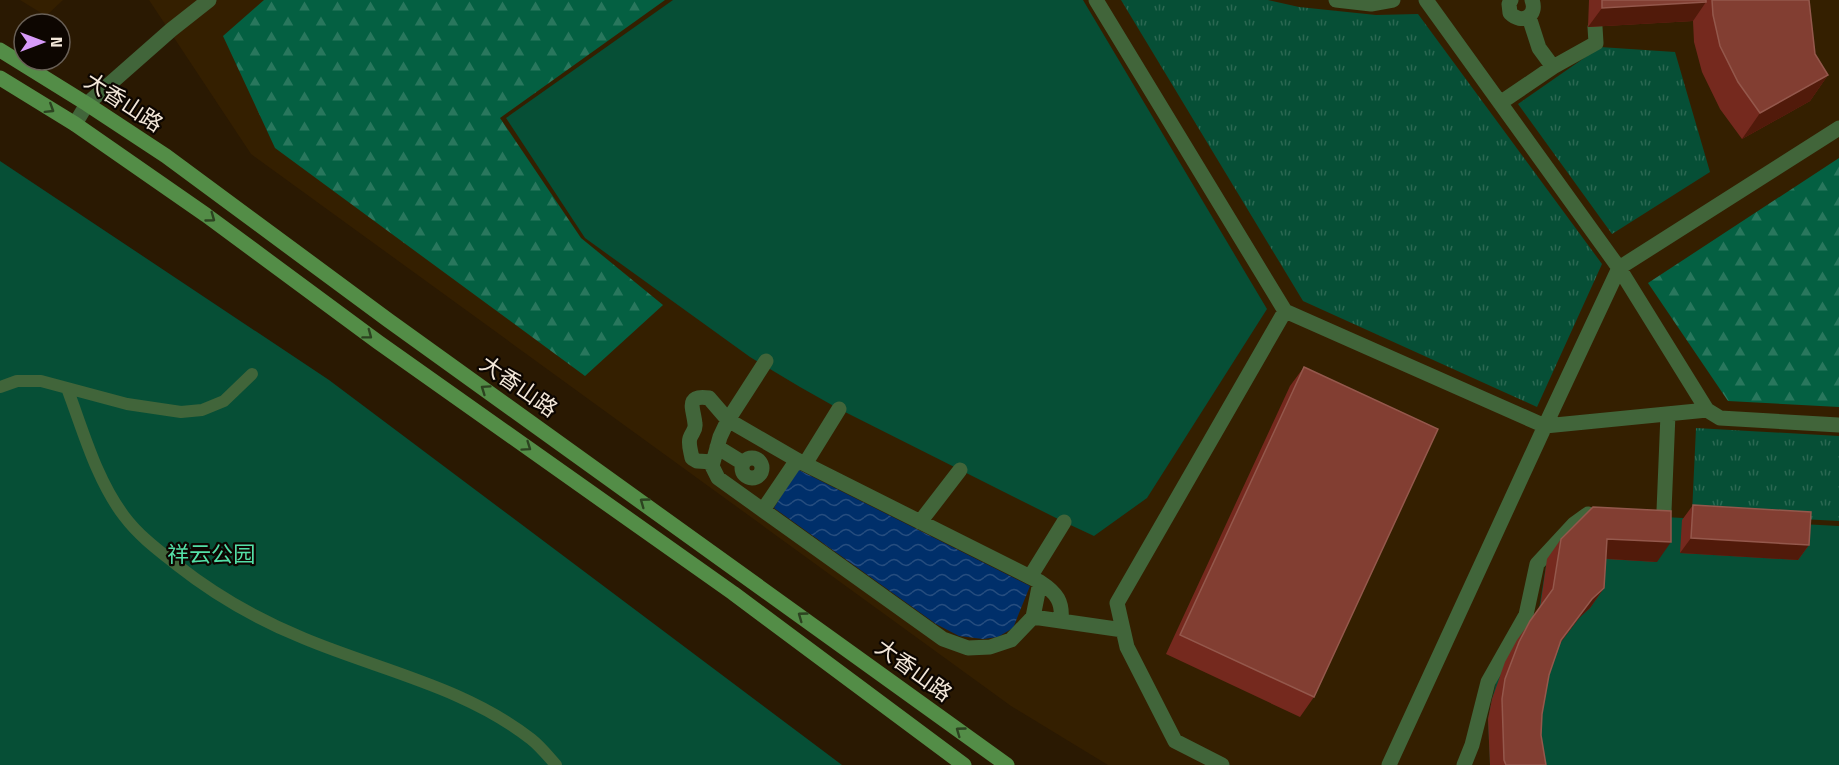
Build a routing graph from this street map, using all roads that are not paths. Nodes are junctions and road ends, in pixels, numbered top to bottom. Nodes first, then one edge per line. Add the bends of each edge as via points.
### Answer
1 (209, 0) edge
2 (1096, 0) edge
3 (1336, 0) edge
4 (1393, 0) edge
5 (1426, 0) edge
6 (1511, 0) edge
7 (1532, 0) edge
8 (1529, 17) junction
9 (1595, 27) dead end
10 (0, 50) edge
11 (1552, 67) junction
12 (0, 78) edge
13 (1500, 103) junction
14 (87, 104) junction
15 (75, 124) junction
16 (1839, 128) edge
17 (1619, 268) junction
18 (1285, 311) junction
19 (766, 362) dead end
20 (252, 374) dead end
21 (0, 387) edge
22 (67, 387) junction
23 (839, 409) dead end
24 (1707, 410) junction
25 (1668, 414) junction
26 (728, 420) junction
27 (1839, 425) edge
28 (1545, 426) junction
29 (768, 444) junction
30 (715, 455) junction
31 (801, 462) junction
32 (751, 468) junction
33 (960, 470) dead end
34 (780, 485) junction
35 (734, 490) junction
36 (764, 510) junction
37 (1664, 512) edge
38 (1588, 514) edge
39 (920, 522) junction
40 (1064, 522) dead end
41 (1035, 580) junction
42 (1033, 617) junction
43 (1061, 621) junction
44 (1123, 630) junction
45 (556, 765) edge
46 (964, 765) edge
47 (1007, 765) edge
48 (1222, 765) edge
49 (1389, 765) edge
50 (1464, 765) edge

1 - 14 street
2 - 18 street
3 - 4 street via 1371,4
5 - 13 street
6 - 8 street via 1509,9 1513,16
7 - 8 street
8 - 11 street via 1539,48
9 - 11 street via 1596,43
10 - 14 main road, 大香山路
11 - 13 street
12 -> 15 main road, 大香山路
13 - 17 street
14 - 15 street
47 -> 14 main road, 大香山路 via 166,156
15 -> 46 main road, 大香山路 via 733,593
16 - 17 street
17 - 24 street
17 - 28 street
18 - 28 street
18 - 44 street via 1117,603
19 - 26 street
20 - 22 lane via 224,401 202,410 181,412 127,404
21 - 22 lane via 17,381
22 - 45 lane via 101,479 123,515 146,541 202,585 302,638 438,688 490,712 532,740
23 - 31 street
24 - 25 street
24 - 27 street via 1720,418
25 - 28 street
25 - 37 street
26 - 29 street
26 - 30 street
26 - 30 street via 709,398 694,399 692,458 697,461
28 - 49 street
29 - 31 street
29 - 32 street
30 - 32 street
30 - 35 street via 712,466 718,478
31 - 34 street
31 - 39 street
32 - 34 street
32 - 35 street
33 - 39 street
34 - 36 street
35 - 36 street
36 - 42 street via 943,639 968,648 990,647 1011,640
38 - 50 street via 1537,564 1526,615 1488,682
39 - 41 street
40 - 41 street
41 - 42 street
41 - 43 street via 1060,599
42 - 43 street
43 - 44 street
44 - 48 street via 1127,647 1175,741

